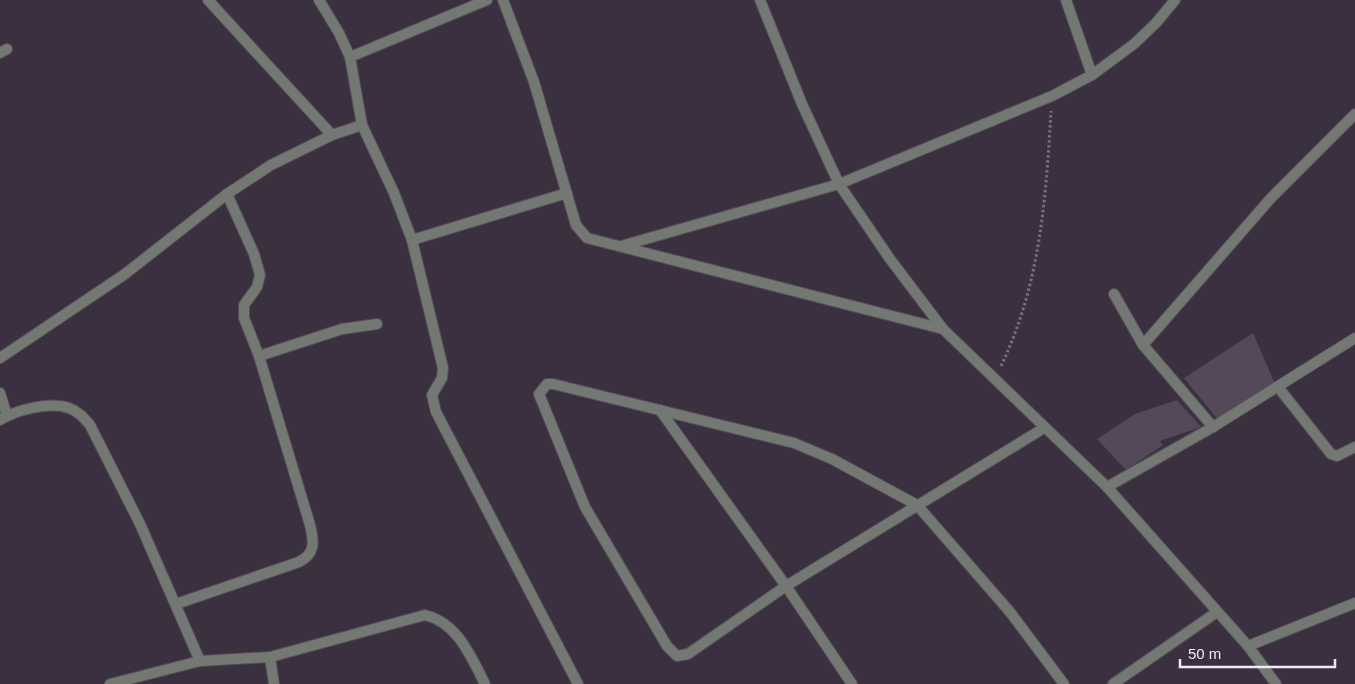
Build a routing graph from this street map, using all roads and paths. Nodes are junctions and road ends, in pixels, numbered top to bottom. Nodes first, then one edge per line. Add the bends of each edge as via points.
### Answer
1 (208, 0) edge
2 (319, 0) edge
3 (488, 0) edge
4 (503, 0) edge
5 (760, 0) edge
6 (1066, 0) edge
7 (1175, 0) edge
8 (350, 57) junction
9 (1092, 75) junction
10 (1052, 96) junction
11 (1355, 114) edge
12 (362, 125) junction
13 (332, 135) junction
14 (839, 184) junction
15 (567, 193) junction
16 (227, 194) junction
17 (412, 240) junction
18 (620, 246) junction
19 (1114, 294) dead end
20 (377, 324) dead end
21 (943, 329) junction
22 (1355, 338) edge
23 (1143, 345) junction
24 (259, 356) junction
25 (0, 358) edge
26 (995, 377) junction
27 (1278, 387) junction
28 (0, 393) edge
29 (660, 410) junction
30 (4, 418) edge
31 (1213, 427) junction
32 (1044, 428) junction
33 (1355, 447) edge
34 (1107, 487) junction
35 (917, 505) junction
36 (786, 586) junction
37 (1355, 603) edge
38 (176, 604) junction
39 (1217, 612) junction
40 (1248, 646) junction
41 (270, 657) junction
42 (200, 661) junction
43 (110, 684) edge
44 (274, 684) edge
45 (485, 684) edge
46 (578, 684) edge
47 (852, 684) edge
48 (1064, 684) edge
49 (1114, 684) edge
50 (1276, 684) edge

1 - 13 street
2 - 8 street
3 - 8 street
4 - 15 street via 534,82
5 - 14 street via 805,113
6 - 9 street
7 - 9 street via 1134,44
8 - 12 street
9 - 10 street
10 - 14 street
10 - 26 path via 1045,206 1034,275 1014,338
11 - 23 street via 1271,198
12 - 13 street
12 - 17 street
13 - 16 street via 271,165
14 - 18 street
14 - 21 street via 890,260
15 - 17 street
15 - 18 street via 576,225 583,234
16 - 24 street via 258,265 259,283 243,310
16 - 25 street via 125,274
17 - 46 street via 443,368 442,378 432,395 436,412
18 - 21 street
19 - 23 street
20 - 24 street via 342,329
21 - 26 street
22 - 27 street
23 - 31 street
24 - 38 street via 310,525 312,552 299,562
26 - 32 street
27 - 31 street
27 - 33 street via 1331,454 1337,456
28 - 30 street
29 - 35 street via 794,443 832,459
29 - 36 street
29 - 36 street via 553,384 542,388 539,394 585,506 667,646 677,656 688,654
30 - 38 street via 44,407 62,406 78,412 90,425
31 - 34 street
32 - 34 street
32 - 35 street
34 - 39 street
35 - 36 street
35 - 48 street via 1010,612
36 - 47 street
37 - 40 street
38 - 42 street
39 - 40 street
39 - 49 street
40 - 50 street
41 - 42 street
41 - 44 street
41 - 45 street via 425,615 444,622 464,644
42 - 43 street

